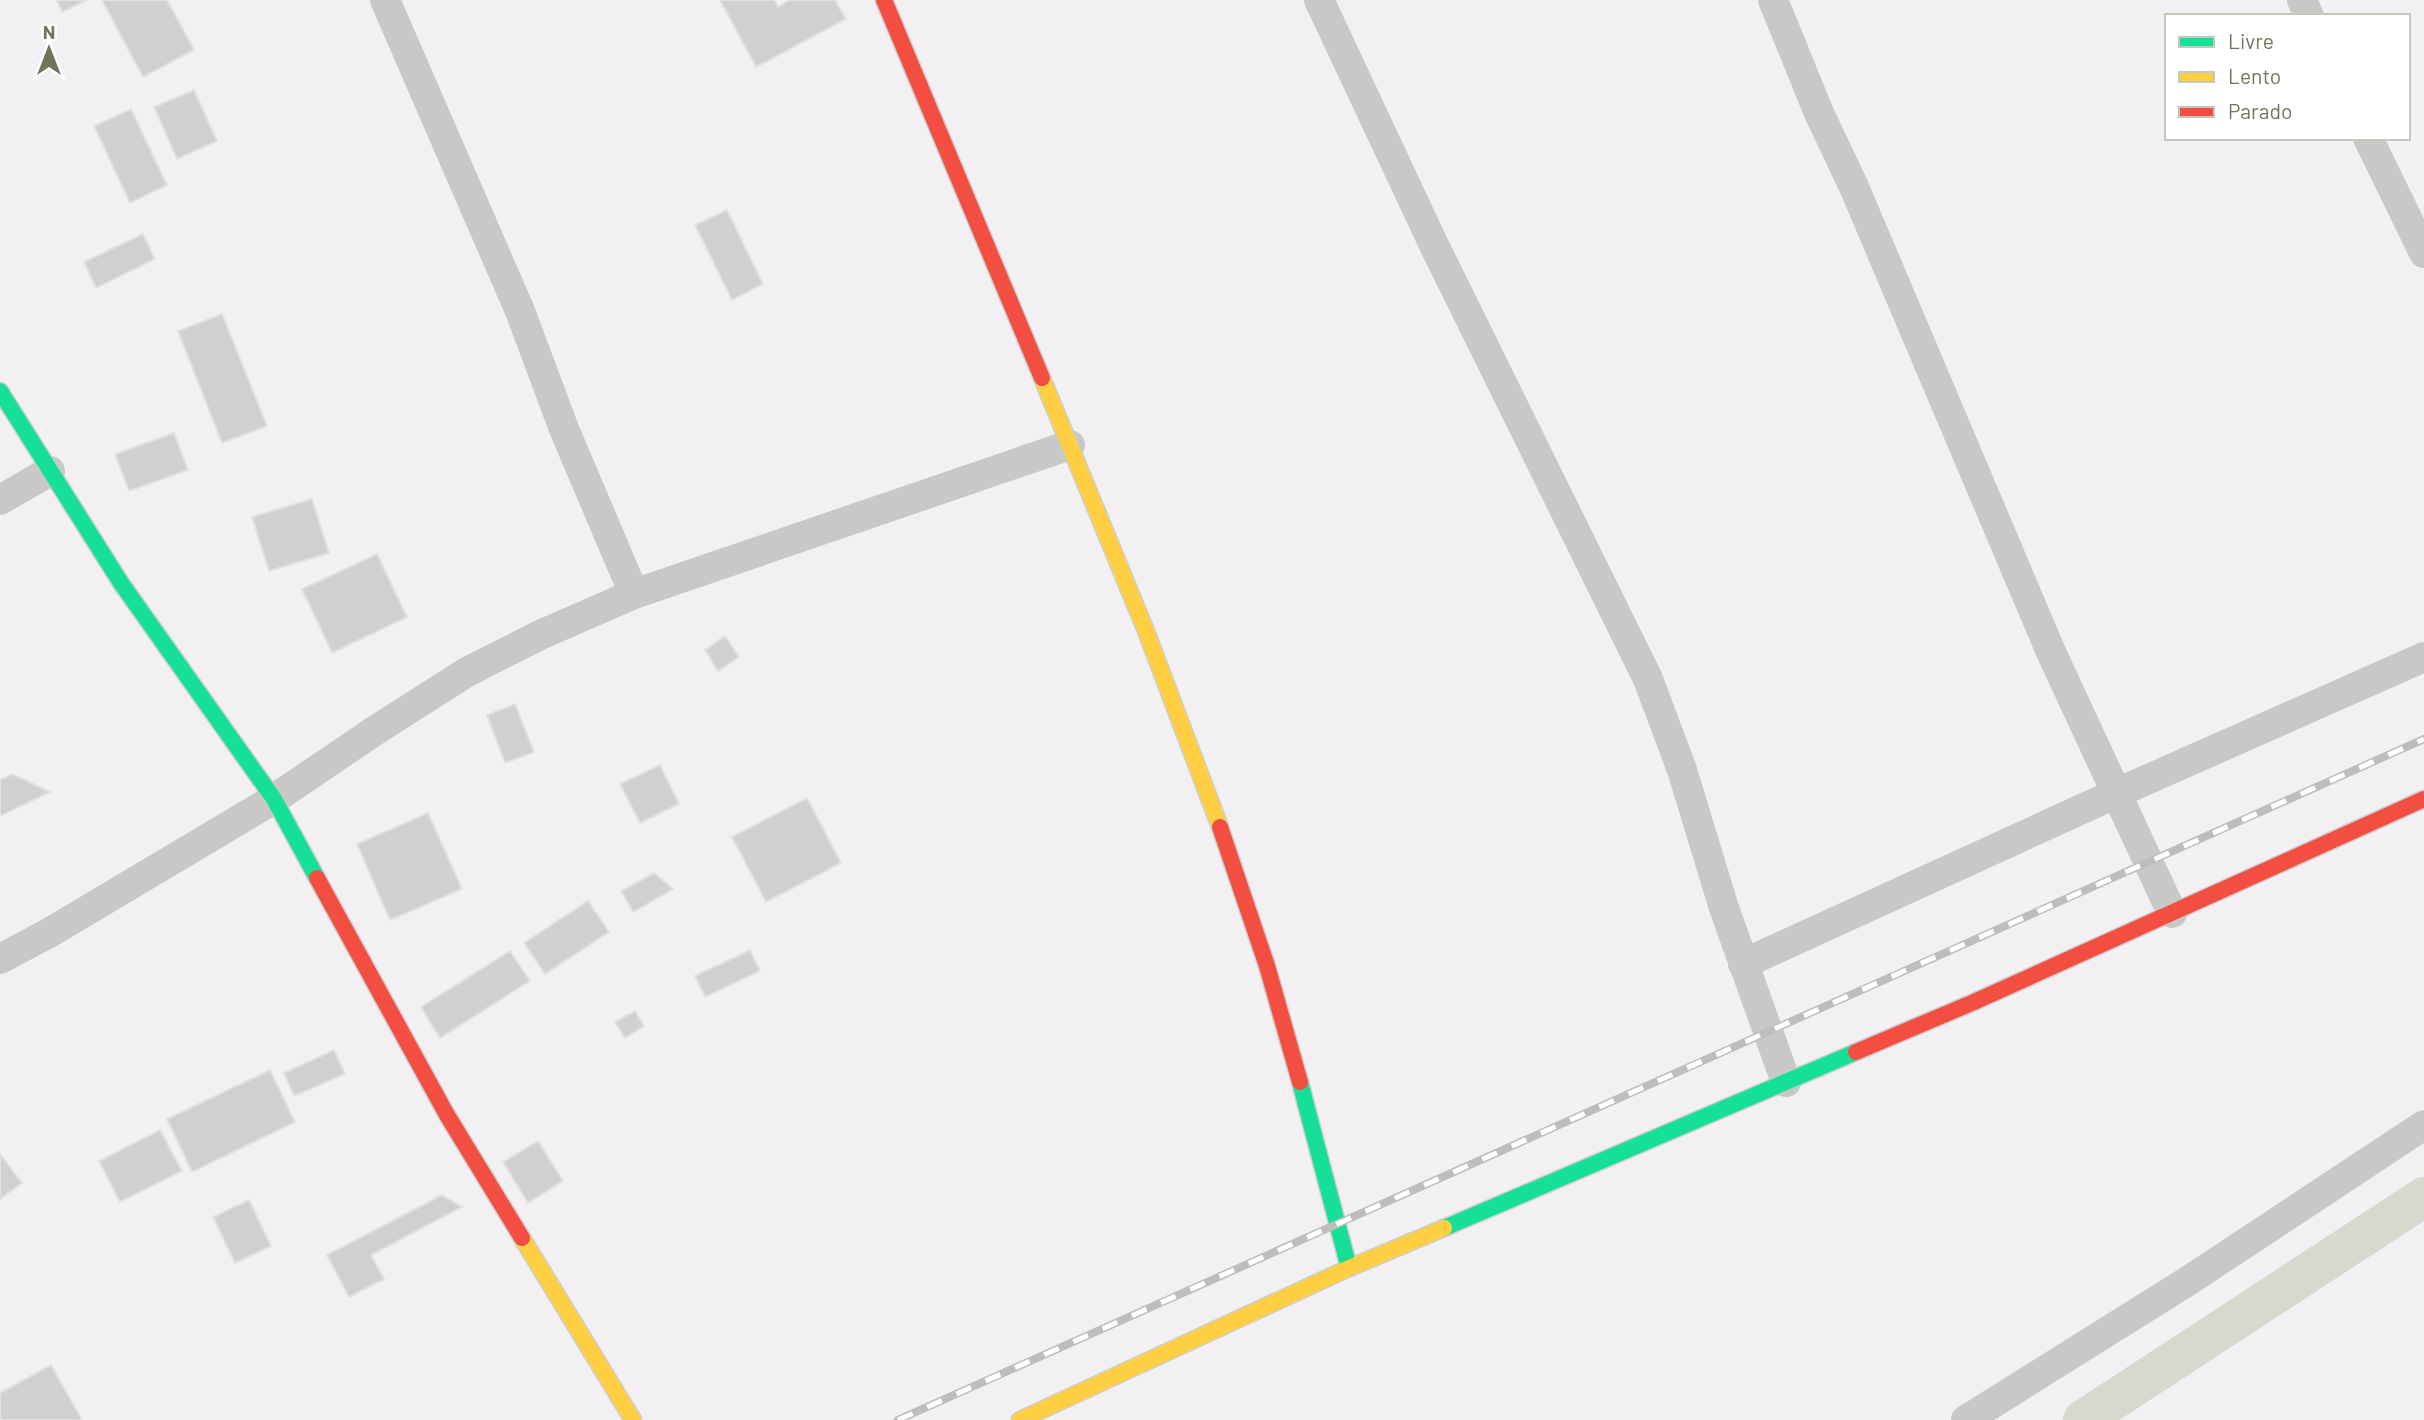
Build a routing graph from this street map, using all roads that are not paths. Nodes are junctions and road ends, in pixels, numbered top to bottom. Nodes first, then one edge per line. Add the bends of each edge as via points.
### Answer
1 (385, 0) edge
2 (884, 0) edge
3 (1319, 0) edge
4 (1773, 0) edge
5 (2369, 140) edge
6 (2424, 253) edge
7 (0, 391) edge
8 (1070, 445) junction
9 (50, 471) junction
10 (0, 500) edge
11 (634, 594) junction
12 (2424, 657) edge
13 (2117, 793) junction
14 (274, 799) junction
15 (2424, 799) edge
16 (2172, 913) junction
17 (0, 959) edge
18 (1742, 964) junction
19 (1786, 1082) junction
20 (2424, 1125) edge
21 (1349, 1268) junction
22 (633, 1420) edge
23 (1020, 1420) edge
24 (1966, 1420) edge

1 - 11 street via 520,311
2 - 8 street
3 - 18 street via 1648,679 1682,770
4 - 13 street via 2050,652
5 - 6 street
7 - 9 street
8 - 11 street
8 - 21 street via 1175,706 1232,863 1303,1090
9 - 10 street
9 - 14 street via 121,583
11 - 14 street via 467,672
12 - 13 street
13 - 16 street
13 - 18 street
14 - 17 street
14 - 22 street via 447,1115
15 - 16 street
16 - 19 street
18 - 19 street
19 - 21 street
20 - 24 street
21 - 23 street

